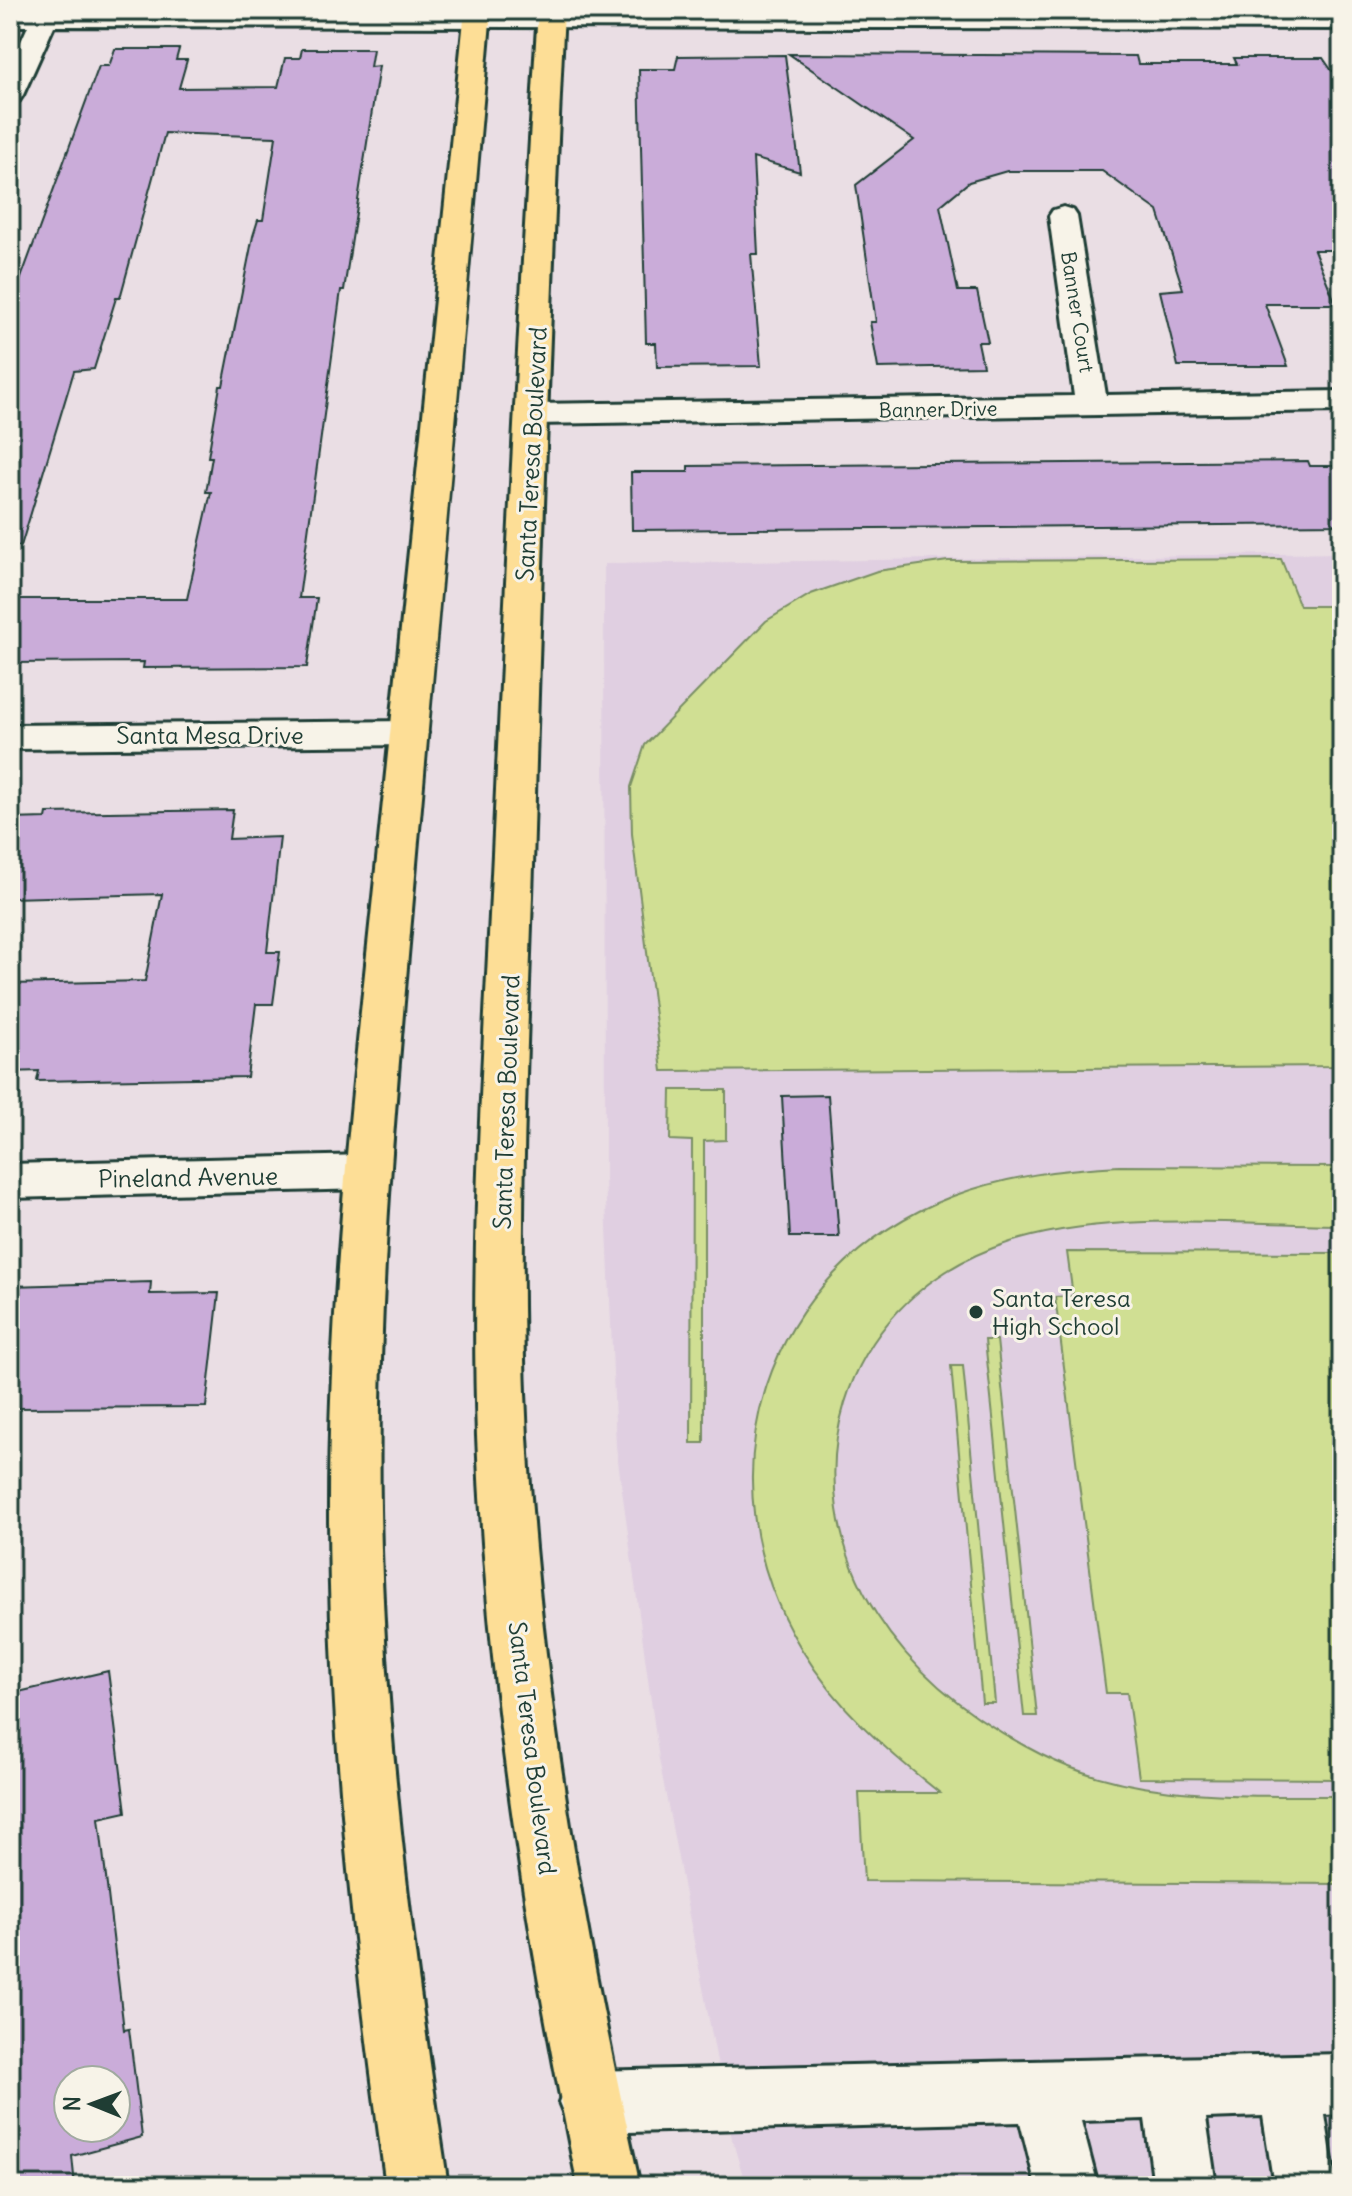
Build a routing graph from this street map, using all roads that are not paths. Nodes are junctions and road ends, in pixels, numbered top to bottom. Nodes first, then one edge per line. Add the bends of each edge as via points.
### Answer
1 (477, 15) edge
2 (551, 15) edge
3 (45, 17) junction
4 (10, 18) edge
5 (1342, 21) edge
6 (10, 95) edge
7 (1063, 216) dead end
8 (1342, 401) edge
9 (1092, 407) junction
10 (533, 414) junction
11 (409, 733) junction
12 (10, 737) edge
13 (367, 1172) junction
14 (10, 1181) edge
15 (1315, 2084) edge
16 (1171, 2087) junction
17 (1043, 2091) junction
18 (590, 2102) junction
19 (417, 2186) edge
20 (609, 2186) edge
21 (1067, 2186) edge
22 (1185, 2186) edge
23 (1305, 2186) edge

1 - 2 street
1 - 3 street
1 - 11 main road
2 - 5 street
2 - 10 main road, Santa Teresa Boulevard
3 - 4 street
3 - 6 street
7 - 9 street, Banner Court
8 - 9 street, Banner Drive
9 - 10 street, Banner Drive
10 - 18 main road, Santa Teresa Boulevard via 504,1128 501,1354 506,1508 518,1646 555,1917
11 - 12 street, Santa Mesa Drive
11 - 13 main road
13 - 14 street, Pineland Avenue
13 - 19 main road via 355,1443 357,1612 366,1769 390,2001
15 - 16 street
15 - 23 street
16 - 17 street
16 - 22 street
17 - 18 street
17 - 21 street
18 - 20 main road, Santa Teresa Boulevard

